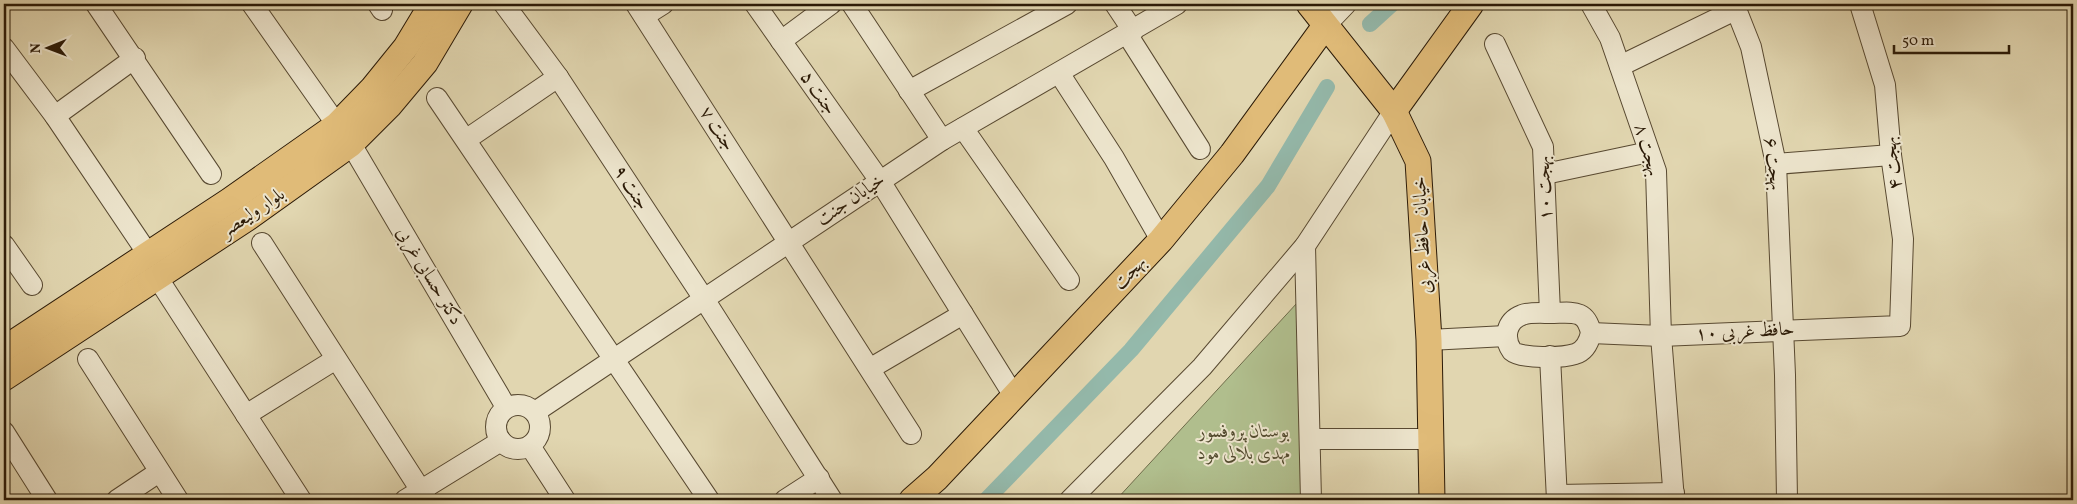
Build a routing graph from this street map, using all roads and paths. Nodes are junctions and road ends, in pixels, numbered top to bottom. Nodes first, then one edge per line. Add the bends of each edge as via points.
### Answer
1 (96, 4) edge
2 (252, 4) edge
3 (432, 4) edge
4 (460, 4) edge
5 (504, 4) edge
6 (662, 4) edge
7 (755, 4) edge
8 (831, 4) edge
9 (852, 4) edge
10 (1067, 4) edge
11 (1115, 4) edge
12 (1177, 4) edge
13 (1309, 4) edge
14 (1346, 4) edge
15 (1471, 4) edge
16 (1591, 4) edge
17 (1860, 4) edge
18 (1736, 7) edge
19 (640, 10) edge
20 (1325, 26) junction
21 (1130, 32) junction
22 (782, 41) junction
23 (1495, 44) dead end
24 (4, 48) edge
25 (135, 58) junction
26 (1620, 66) junction
27 (1060, 73) junction
28 (558, 77) junction
29 (372, 89) junction
30 (910, 92) junction
31 (437, 98) dead end
32 (389, 106) junction
33 (1394, 111) junction
34 (55, 116) junction
35 (337, 124) junction
36 (963, 128) junction
37 (467, 139) junction
38 (942, 140) junction
39 (351, 144) junction
40 (1200, 149) dead end
41 (1649, 152) junction
42 (1891, 155) junction
43 (1776, 164) junction
44 (270, 172) junction
45 (211, 174) dead end
46 (1545, 174) junction
47 (880, 181) junction
48 (284, 192) junction
49 (1161, 240) junction
50 (790, 241) junction
51 (262, 243) dead end
52 (4, 245) edge
53 (1305, 246) junction
54 (148, 254) junction
55 (157, 277) junction
56 (1069, 280) dead end
57 (32, 285) dead end
58 (704, 298) junction
59 (1550, 313) junction
60 (963, 314) junction
61 (1900, 326) joint
62 (1782, 330) junction
63 (1591, 333) junction
64 (1506, 336) junction
65 (1661, 336) junction
66 (1429, 340) junction
67 (4, 349) edge
68 (1550, 356) junction
69 (613, 358) junction
70 (88, 359) dead end
71 (336, 359) junction
72 (871, 368) junction
73 (4, 378) edge
74 (1014, 396) junction
75 (506, 408) junction
76 (535, 412) junction
77 (246, 416) junction
78 (4, 432) edge
79 (911, 434) dead end
80 (1310, 439) junction
81 (1432, 439) junction
82 (501, 441) junction
83 (530, 446) junction
84 (159, 472) junction
85 (819, 478) junction
86 (1674, 496) edge
87 (417, 497) edge
88 (1557, 498) edge
89 (709, 499) edge
90 (47, 500) edge
91 (117, 500) edge
92 (178, 500) edge
93 (301, 500) edge
94 (565, 500) edge
95 (785, 500) edge
96 (832, 500) edge
97 (912, 500) edge
98 (1070, 500) edge
99 (1311, 500) edge
100 (1432, 500) edge
101 (1787, 500) edge

1 - 25 street
2 - 35 street
3 - 29 main road, بلوار ولیعصر via 406,47
4 - 32 main road, بلوار ولیعصر via 425,63
5 - 28 street, جنت ۹
6 - 19 street
7 - 22 street, جنت ۵
8 - 22 street
9 - 30 street
10 - 30 street
11 - 21 street
12 - 21 street, خیابان جنت
13 - 20 main road, خیابان حافظ غربی
14 - 20 street
15 - 33 main road
16 - 26 street, بهجت ۸ via 1610,38
17 - 42 street, بهجت ۴ via 1885,85
18 - 26 street
18 - 43 street, بهجت ۶ via 1752,47
19 - 50 street, جنت ۷
20 - 33 main road, خیابان حافظ غربی
20 - 49 main road, بهجت via 1232,154
21 - 27 street, خیابان جنت
21 - 40 street
22 - 47 street, جنت ۵
23 - 46 street, بهجت ۱۰ via 1543,146
24 - 34 street
25 - 34 street
25 - 45 street
26 - 41 street, بهجت ۸
27 - 36 street, خیابان جنت
27 - 49 street
28 - 37 street
28 - 58 street, جنت ۹
29 - 32 main road via 377,103
29 - 35 main road, بلوار ولیعصر
30 - 38 street
31 - 37 street
32 - 39 main road, بلوار ولیعصر
33 - 53 street
33 - 66 main road, خیابان حافظ غربی via 1418,160
34 - 54 street
35 - 39 main road
35 - 44 main road, بلوار ولیعصر
36 - 38 street, خیابان جنت
36 - 56 street
37 - 69 street
38 - 47 street, خیابان جنت
39 - 48 main road, بلوار ولیعصر
39 - 75 street, دکتر حسابی غربی
41 - 46 street
41 - 65 street, بهجت ۸ via 1656,172
42 - 43 street
42 - 61 street, بهجت ۴ via 1903,239
43 - 62 street, بهجت ۶
44 - 48 main road via 279,171 287,178
44 - 54 main road, بلوار ولیعصر
46 - 59 street, بهجت ۱۰
47 - 50 street, خیابان جنت
47 - 60 street, جنت ۵
48 - 55 main road, بلوار ولیعصر
49 - 74 main road, بهجت
50 - 58 street, خیابان جنت
50 - 72 street, جنت ۷
51 - 71 street
52 - 57 street
53 - 80 street
53 - 98 street via 1202,367
54 - 67 main road, بلوار ولیعصر
55 - 73 main road, بلوار ولیعصر
55 - 77 street
58 - 69 street, خیابان جنت
58 - 85 street, جنت ۹
59 - 63 street via 1578,313 1585,317
59 - 64 street via 1522,314 1513,321
60 - 72 street
60 - 74 street, جنت ۵
61 - 62 street, حافظ غربی ۱۰
62 - 65 street, حافظ غربی ۱۰
62 - 101 street, بهجت ۶
63 - 65 street, حافظ غربی ۱۰
63 - 68 street via 1584,348 1575,354
64 - 66 street
64 - 68 street via 1507,345 1516,355
65 - 86 street, بهجت ۸
66 - 81 main road, خیابان حافظ غربی
68 - 88 street
69 - 76 street, خیابان جنت
69 - 89 street
70 - 84 street
71 - 77 street
71 - 87 street
72 - 79 street, جنت ۷
74 - 97 main road, بهجت
75 - 76 street via 518,404
75 - 82 street via 500,412 496,427
76 - 83 street via 540,434
77 - 93 street
78 - 90 street
80 - 81 street
80 - 99 street
81 - 100 main road, خیابان حافظ غربی
82 - 83 street via 518,450
82 - 87 street
83 - 94 street
84 - 91 street
84 - 92 street
85 - 95 street
85 - 96 street, جنت ۹
86 - 88 street

